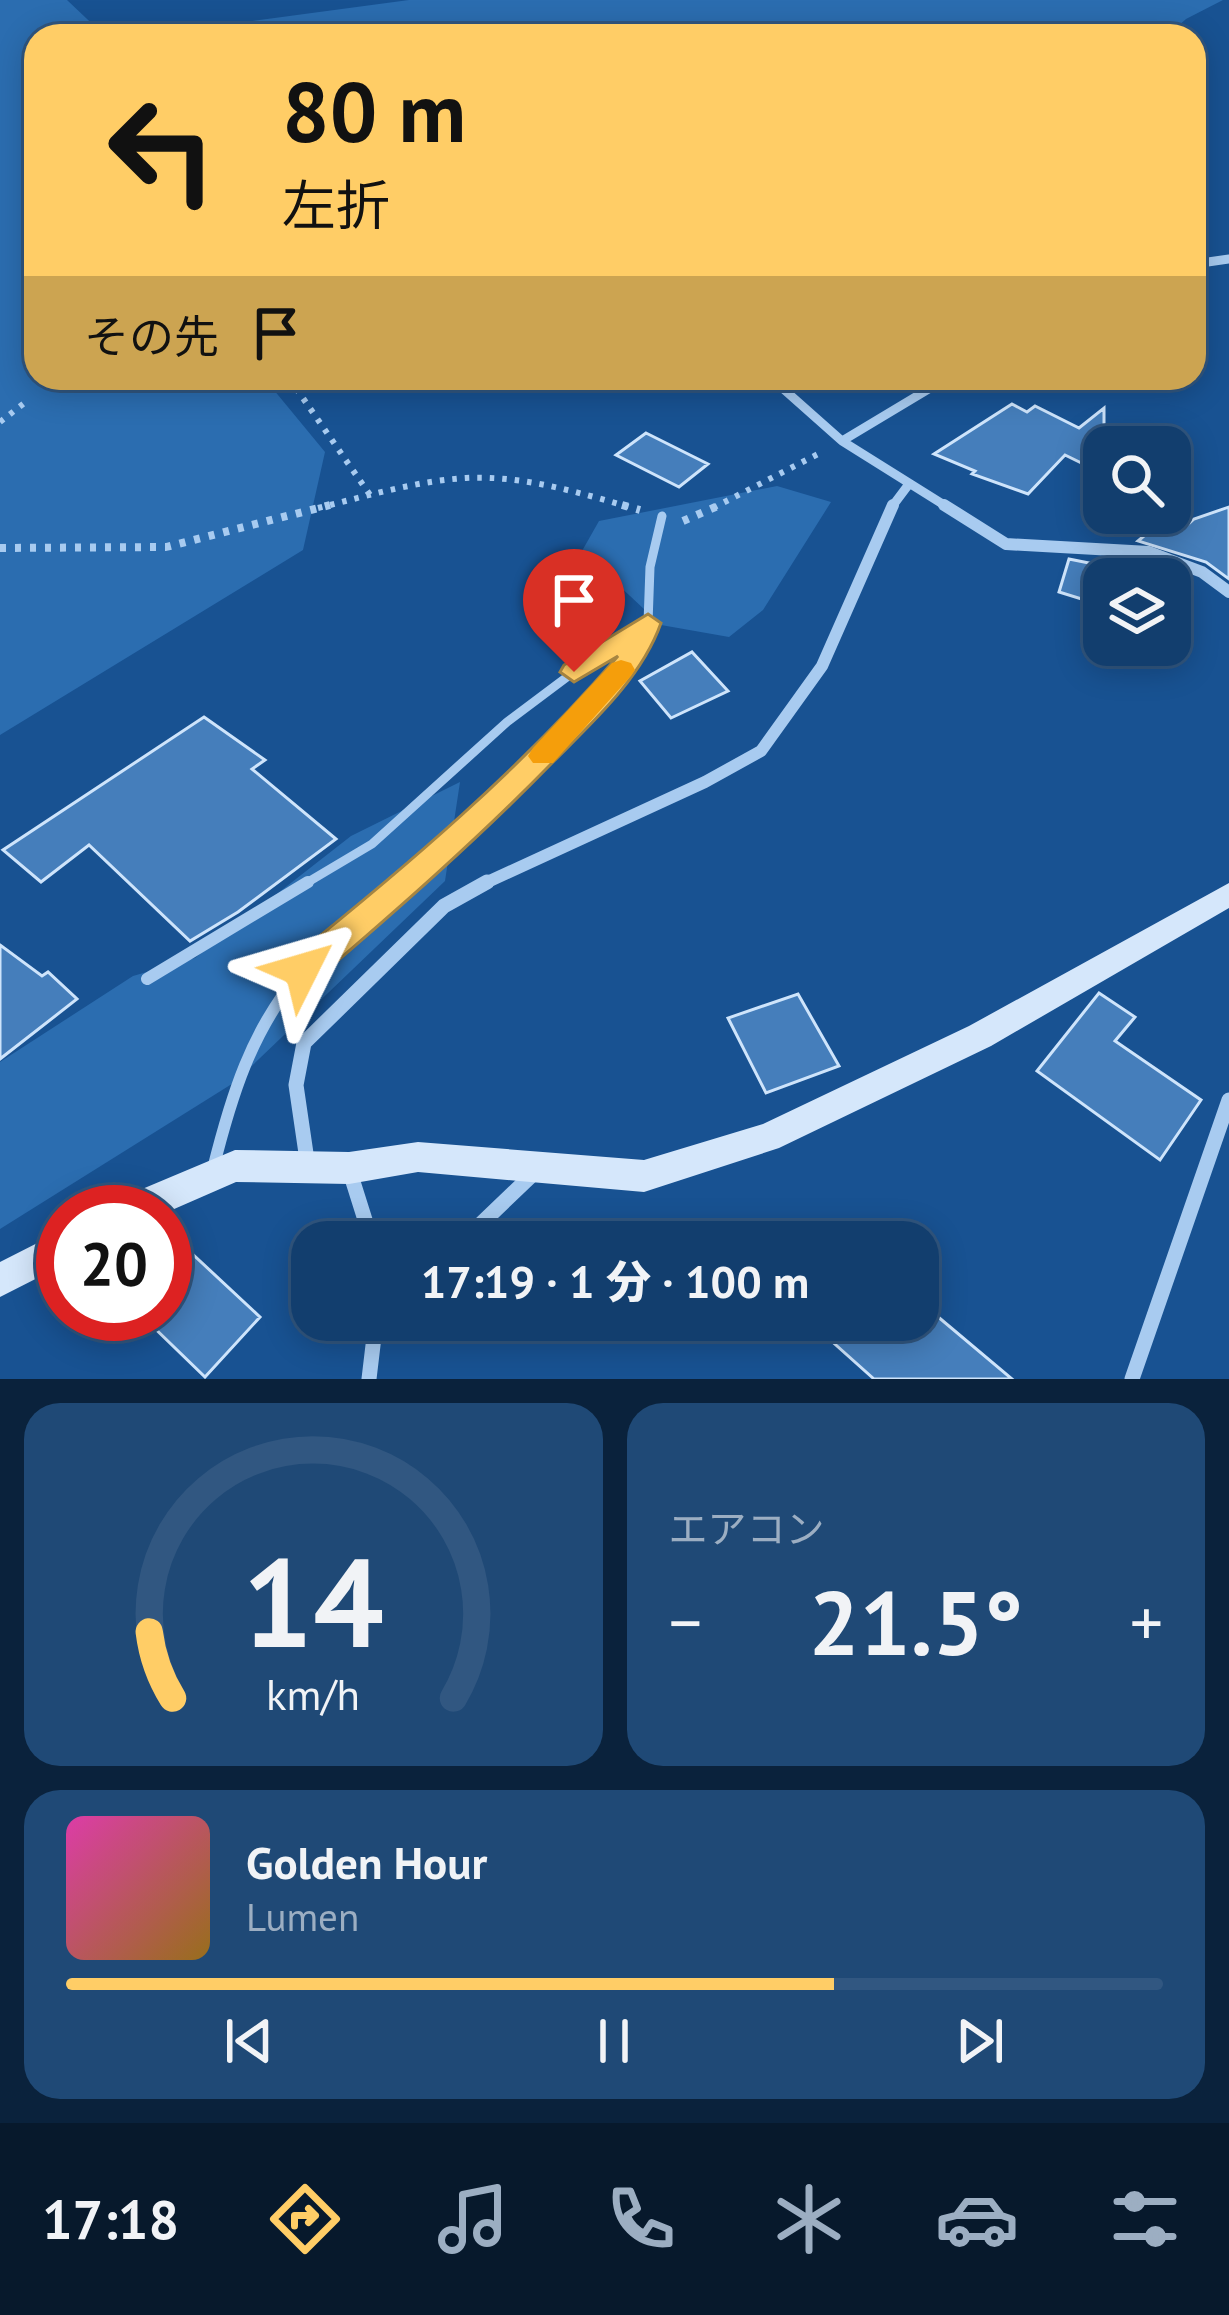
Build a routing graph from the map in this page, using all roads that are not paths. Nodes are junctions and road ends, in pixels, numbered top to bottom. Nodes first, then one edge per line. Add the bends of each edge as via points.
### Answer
1 (785, 390) edge
2 (927, 390) edge
3 (842, 441) junction
4 (909, 484) junction
5 (662, 516) road end
6 (1229, 592) edge
7 (648, 623) junction
8 (1229, 894) edge
9 (147, 979) dead end
10 (1229, 1100) edge
11 (308, 1167) junction
12 (349, 1168) junction
13 (540, 1168) junction
14 (212, 1175) junction
15 (189, 1185) edge
16 (365, 1221) edge
17 (484, 1221) edge
18 (36, 1261) edge
19 (0, 1280) edge
20 (374, 1341) edge
21 (369, 1379) edge
22 (1132, 1379) edge

1 - 3 street
2 - 3 street
3 - 4 street
4 - 6 street via 1006,544 1164,551
4 - 11 street via 892,504 831,650 791,721 761,751 445,906 304,1043 296,1084
5 - 7 lane
7 - 9 lane via 507,722 372,844
7 - 14 lane via 639,648 581,717 451,847 302,970 235,1082
8 - 13 street via 980,1036 768,1137 644,1176
10 - 22 street
11 - 12 street
11 - 14 street via 235,1166
12 - 13 street via 418,1157
12 - 16 street
13 - 17 street
14 - 15 street
18 - 19 street
20 - 21 street

